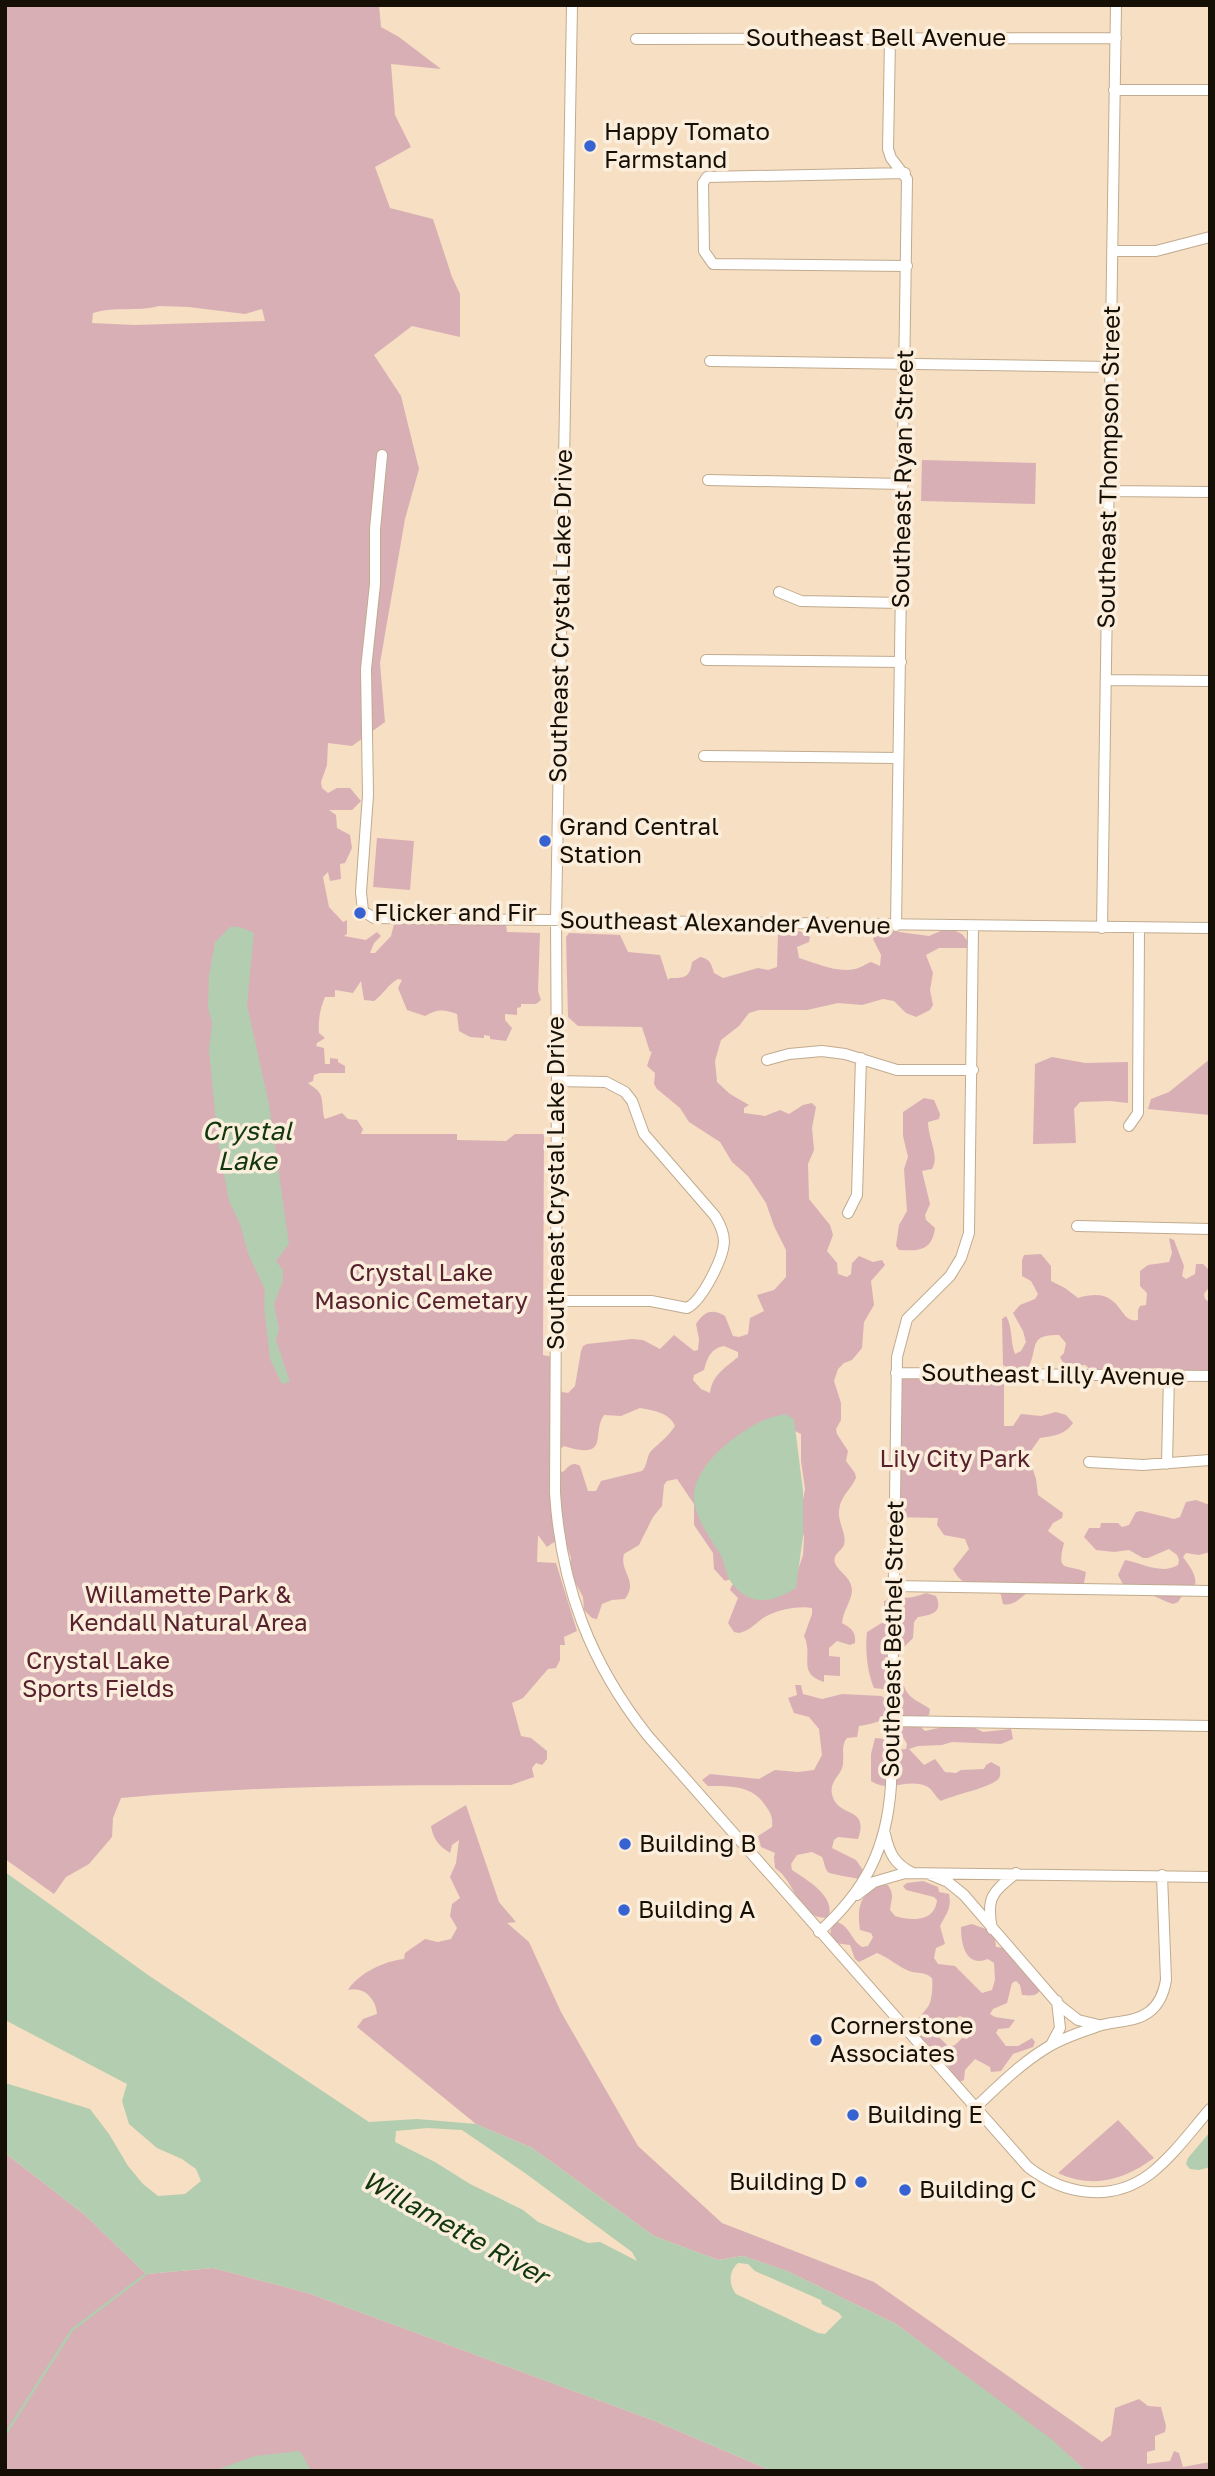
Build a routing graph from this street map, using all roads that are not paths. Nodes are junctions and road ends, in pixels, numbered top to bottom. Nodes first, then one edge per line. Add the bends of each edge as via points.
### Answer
1 (572, 5) edge
2 (1116, 5) edge
3 (1116, 38) junction
4 (636, 39) dead end
5 (890, 39) junction
6 (1114, 90) junction
7 (1210, 90) edge
8 (905, 173) junction
9 (1210, 237) edge
10 (1112, 251) junction
11 (906, 266) junction
12 (710, 361) dead end
13 (905, 365) junction
14 (1111, 368) junction
15 (382, 455) dead end
16 (708, 480) dead end
17 (903, 484) junction
18 (1109, 491) junction
19 (1210, 492) edge
20 (779, 592) dead end
21 (901, 603) junction
22 (706, 660) dead end
23 (901, 662) junction
24 (1107, 680) junction
25 (1210, 681) edge
26 (704, 756) dead end
27 (898, 758) junction
28 (556, 920) junction
29 (896, 926) junction
30 (973, 927) junction
31 (1102, 928) junction
32 (1139, 928) junction
33 (1210, 928) edge
34 (861, 1058) junction
35 (767, 1060) dead end
36 (973, 1070) junction
37 (557, 1081) junction
38 (1129, 1126) dead end
39 (848, 1213) dead end
40 (1077, 1226) dead end
41 (1210, 1228) edge
42 (556, 1301) junction
43 (897, 1373) junction
44 (1169, 1375) junction
45 (1210, 1376) edge
46 (1210, 1460) edge
47 (1089, 1462) dead end
48 (1167, 1464) junction
49 (894, 1586) junction
50 (1210, 1591) edge
51 (892, 1721) junction
52 (1210, 1726) edge
53 (885, 1834) junction
54 (911, 1872) junction
55 (1016, 1873) junction
56 (1162, 1875) junction
57 (1210, 1877) edge
58 (849, 1903) junction
59 (992, 1929) junction
60 (819, 1932) junction
61 (1057, 2001) junction
62 (1100, 2025) junction
63 (1051, 2045) junction
64 (974, 2109) junction
65 (1210, 2109) edge

1 - 28 street, Southeast Crystal Lake Drive
2 - 3 street, Southeast Thompson Street
3 - 5 street, Southeast Bell Avenue
3 - 6 street, Southeast Thompson Street
4 - 5 street, Southeast Bell Avenue
5 - 8 street, Southeast Ryan Street via 888,149
6 - 7 street
6 - 10 street, Southeast Thompson Street
8 - 11 street, Southeast Ryan Street
8 - 11 street via 711,176 705,180 704,251 713,264
9 - 10 street via 1156,251
10 - 14 street, Southeast Thompson Street
11 - 13 street, Southeast Ryan Street
12 - 13 street
13 - 14 street
13 - 17 street, Southeast Ryan Street
14 - 18 street, Southeast Thompson Street
15 - 28 street, Southeast Alexander Avenue via 366,669 368,794 363,911 374,918
16 - 17 street
17 - 21 street, Southeast Ryan Street
18 - 19 street
18 - 24 street, Southeast Thompson Street
20 - 21 street via 801,601
21 - 23 street, Southeast Ryan Street
22 - 23 street
23 - 27 street, Southeast Ryan Street
24 - 25 street
24 - 31 street, Southeast Thompson Street
26 - 27 street
27 - 29 street, Southeast Ryan Street
28 - 29 street, Southeast Alexander Avenue
28 - 37 street, Southeast Crystal Lake Drive
29 - 30 street, Southeast Alexander Avenue
30 - 31 street, Southeast Alexander Avenue
30 - 36 street, Southeast Bethel Street
31 - 32 street, Southeast Alexander Avenue
32 - 33 street, Southeast Alexander Avenue
32 - 38 street via 1138,1113
34 - 35 street via 822,1051
34 - 36 street via 910,1072
34 - 39 street via 857,1195
36 - 43 street, Southeast Bethel Street via 971,1220 966,1245 950,1276 907,1319
37 - 42 street, Southeast Crystal Lake Drive
37 - 42 street via 606,1082 625,1093 644,1134 715,1216 724,1243 697,1302 687,1308 651,1301
40 - 41 street
42 - 60 street, Southeast Crystal Lake Drive via 557,1531 583,1628 634,1719
43 - 44 street, Southeast Lilly Avenue
43 - 49 street, Southeast Bethel Street
44 - 45 street, Southeast Lilly Avenue
44 - 48 street
46 - 48 street
47 - 48 street
49 - 50 street
49 - 51 street, Southeast Bethel Street
51 - 52 street
51 - 53 street, Southeast Bethel Street
53 - 54 street via 890,1854
53 - 58 street, Southeast Bethel Street
54 - 55 street
54 - 58 street via 874,1882
54 - 59 street via 929,1874 952,1885
55 - 56 street
55 - 59 street via 990,1899
56 - 57 street
56 - 62 street via 1167,1980 1161,1998 1143,2016
58 - 60 street, Southeast Bethel Street
59 - 61 street
60 - 64 street, Southeast Crystal Lake Drive
61 - 62 street via 1078,2020
61 - 63 street via 1060,2028
62 - 63 street
63 - 64 street
64 - 65 street, Southeast Crystal Lake Drive via 1028,2167 1051,2183 1086,2192 1135,2183 1165,2160

